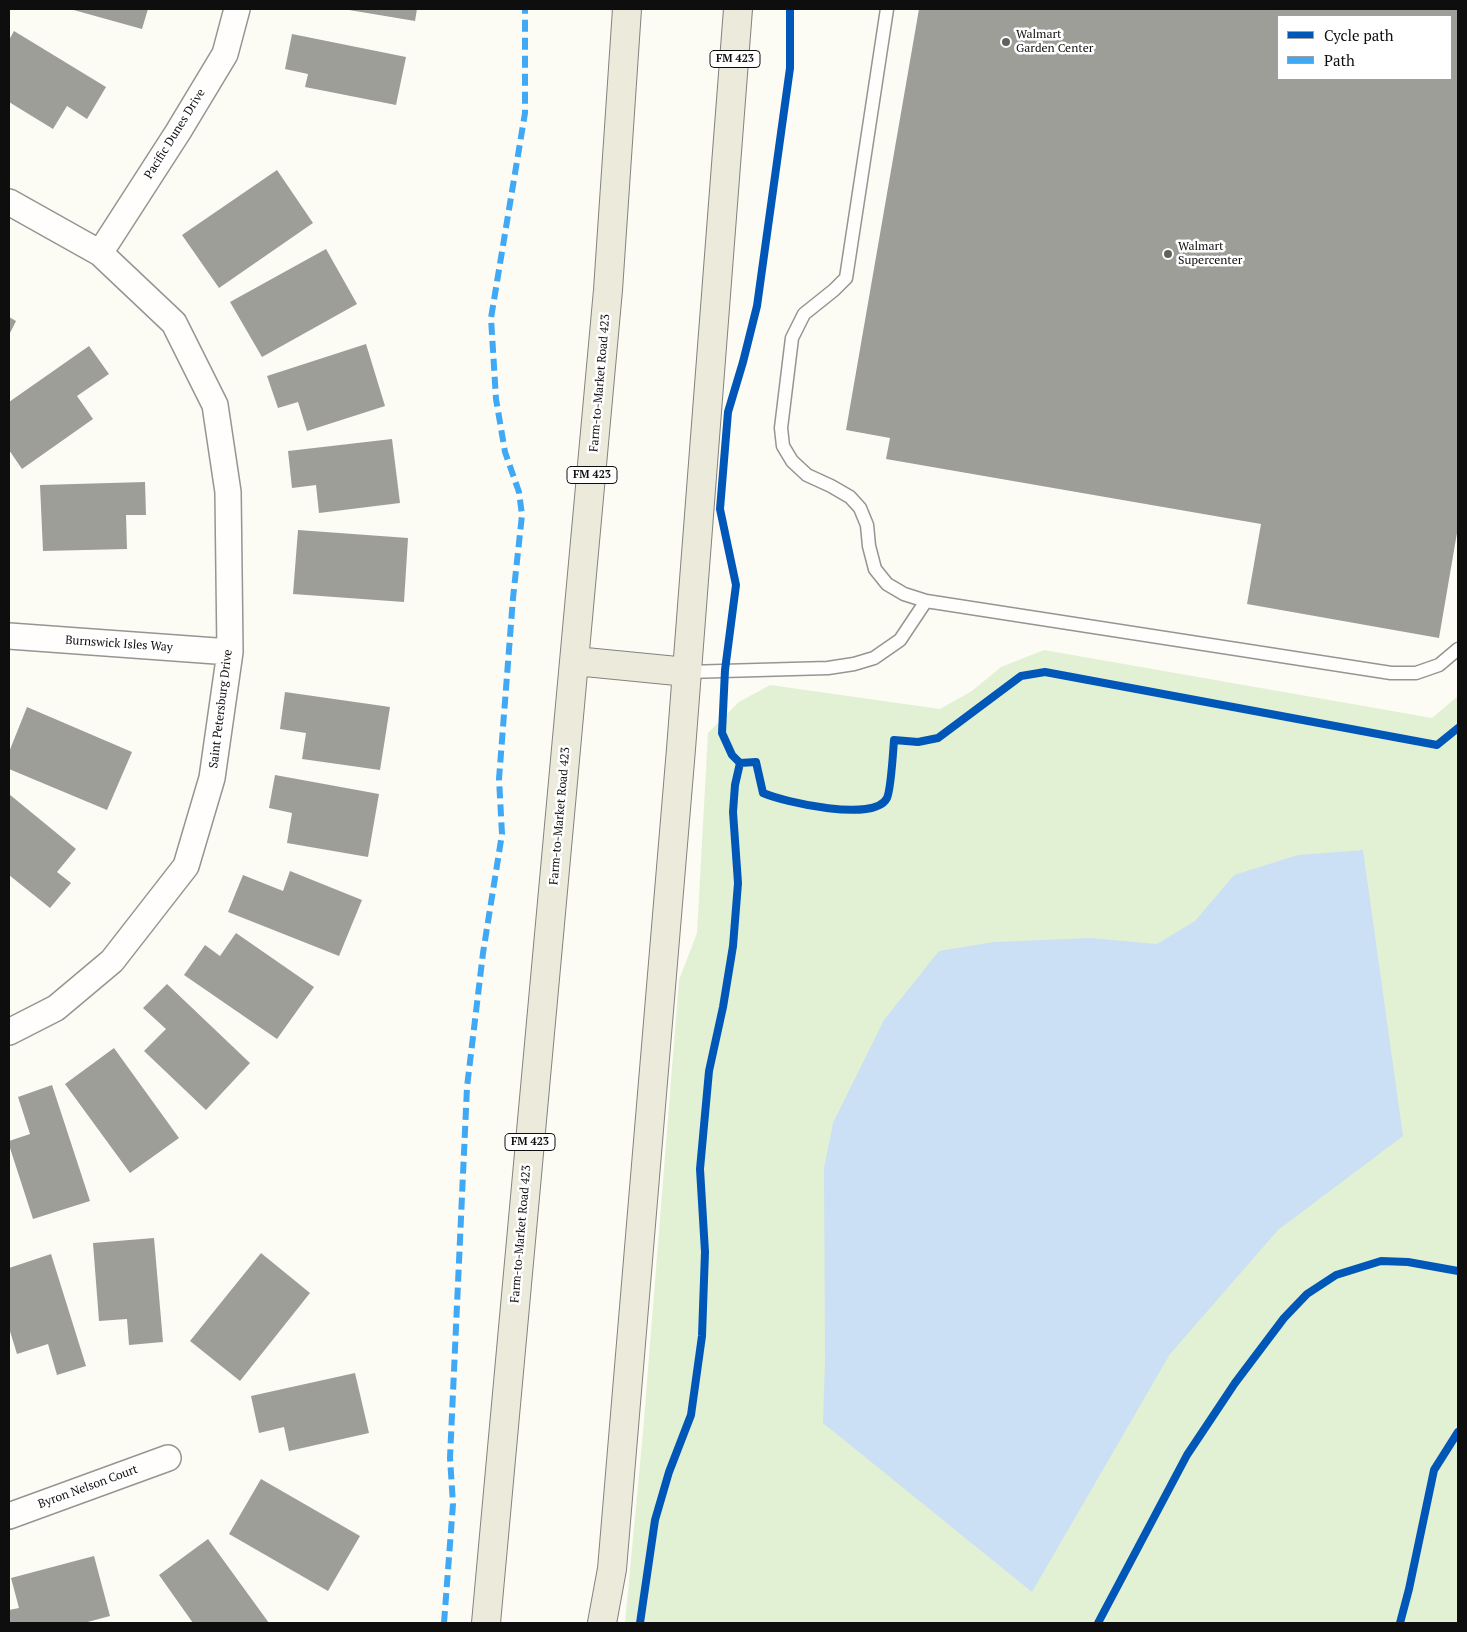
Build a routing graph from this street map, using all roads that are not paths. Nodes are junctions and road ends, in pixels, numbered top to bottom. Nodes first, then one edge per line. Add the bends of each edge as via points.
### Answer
1 (237, 9) edge
2 (627, 9) edge
3 (738, 9) edge
4 (887, 9) edge
5 (9, 202) edge
6 (100, 253) junction
7 (926, 600) junction
8 (9, 636) edge
9 (1458, 650) edge
10 (230, 652) junction
11 (575, 661) junction
12 (687, 672) junction
13 (9, 1032) edge
14 (168, 1458) dead end
15 (9, 1516) edge
16 (486, 1623) edge
17 (602, 1623) edge

1 - 6 street, Pacific Dunes Drive via 225,54
2 - 11 main road, Farm-to-Market Road 423 / FM 423 via 608,290
3 - 12 main road, FM 423
4 - 7 lane via 846,278 804,314 792,338 781,428 783,446 792,461 807,475 850,497 860,508 867,525 875,569 887,584 904,594
5 - 6 street, Saint Petersburg Drive
6 - 10 street, Saint Petersburg Drive via 174,323 215,405 228,492
7 - 9 lane via 1391,673 1416,673 1439,664
7 - 12 lane via 900,640 874,658 828,668
8 - 10 street, Burnswick Isles Way
10 - 13 street, Saint Petersburg Drive via 212,778 186,866 112,962 56,1008
11 - 12 main road
11 - 16 main road, Farm-to-Market Road 423 / FM 423
12 - 17 main road, FM 423 via 612,1569
14 - 15 street, Byron Nelson Court

